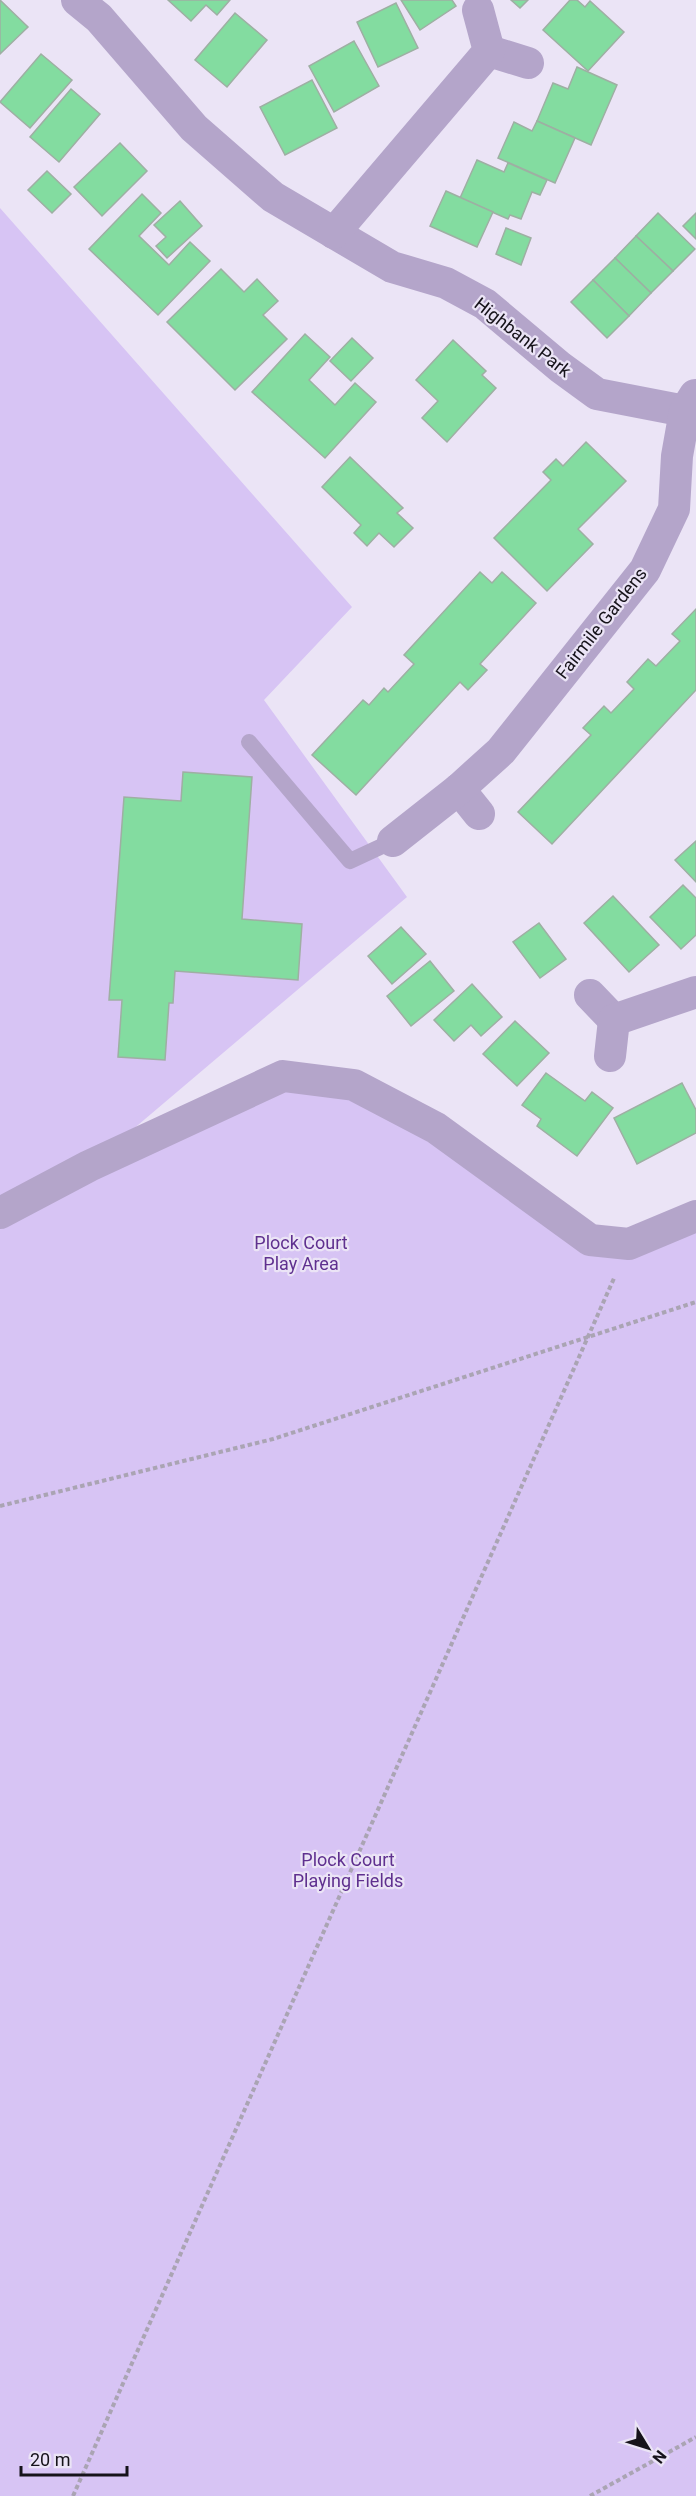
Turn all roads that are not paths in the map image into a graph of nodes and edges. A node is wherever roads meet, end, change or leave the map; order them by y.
1 (97, 6) edge
2 (478, 10) dead end
3 (489, 51) junction
4 (528, 63) dead end
5 (334, 233) junction
6 (690, 402) edge
7 (249, 742) dead end
8 (459, 789) junction
9 (479, 814) dead end
10 (393, 841) joint
11 (696, 992) edge
12 (590, 995) dead end
13 (614, 1020) junction
14 (610, 1056) dead end
15 (0, 1213) edge
16 (696, 1216) edge

1 - 5 street, Highbank Park
2 - 3 street
3 - 4 street
3 - 5 street
5 - 6 street, Highbank Park
6 - 8 street, Fairmile Gardens
7 - 10 lane
8 - 9 street
8 - 10 street, Fairmile Gardens
11 - 13 street
12 - 13 street
13 - 14 street
15 - 16 street

